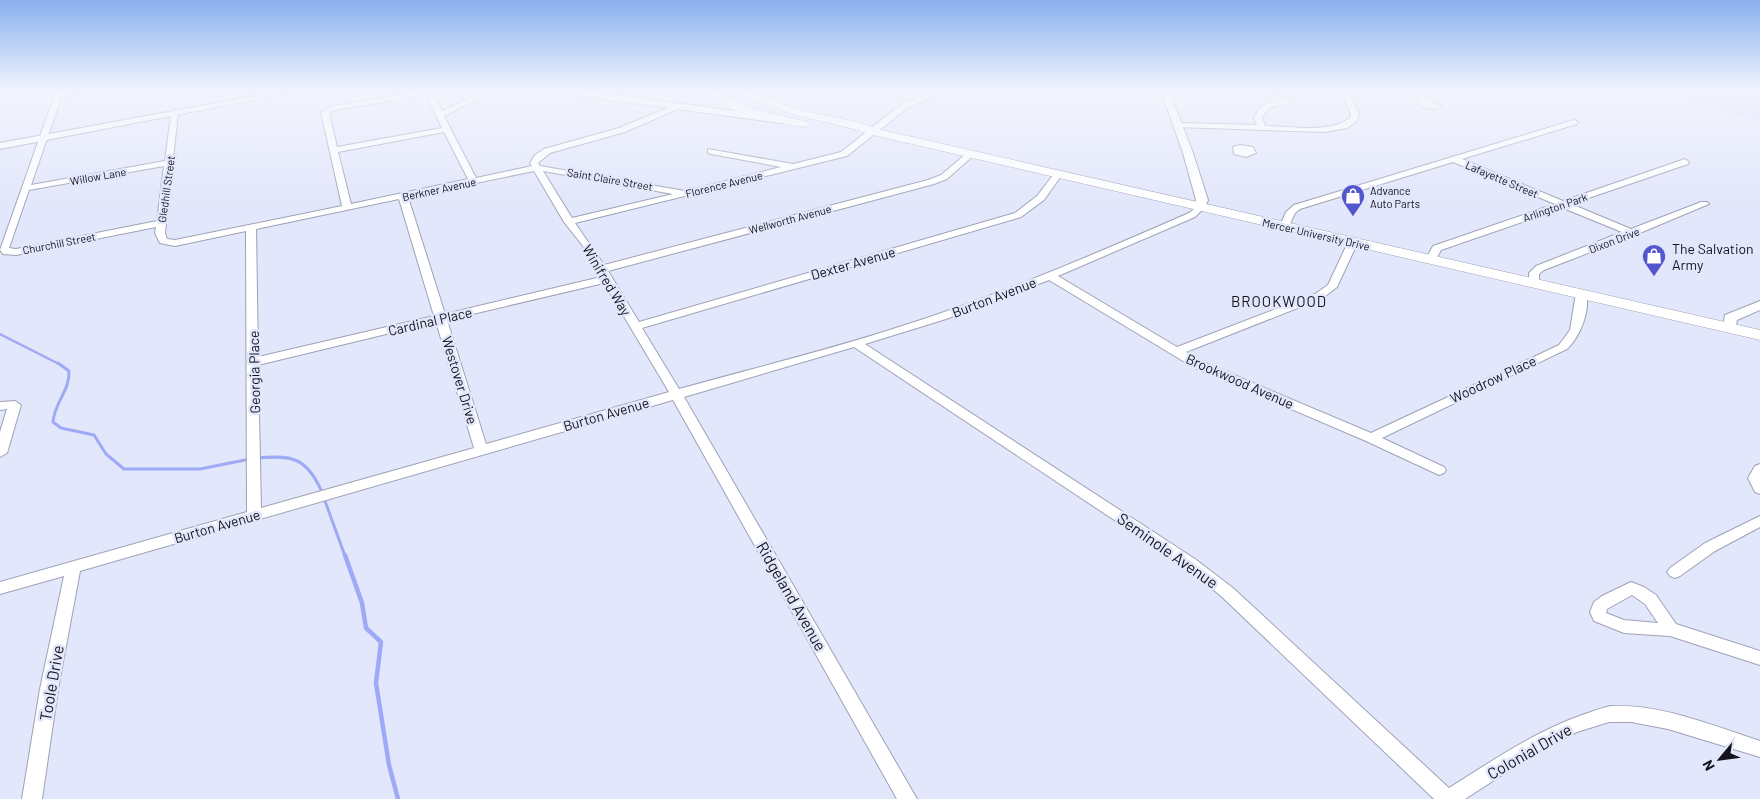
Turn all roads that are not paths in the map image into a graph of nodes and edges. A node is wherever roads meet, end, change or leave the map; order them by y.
1 (47, 128) edge
2 (99, 128) edge
3 (173, 128) edge
4 (328, 128) edge
5 (626, 128) edge
6 (829, 128) edge
7 (865, 128) edge
8 (877, 128) edge
9 (1179, 128) edge
10 (1193, 128) edge
11 (1262, 128) edge
12 (1269, 128) edge
13 (1326, 128) edge
14 (1554, 128) edge
15 (448, 130) joint
16 (873, 132) junction
17 (44, 138) junction
18 (0, 146) edge
19 (333, 150) junction
20 (711, 152) dead end
21 (970, 155) junction
22 (1454, 159) junction
23 (1685, 162) dead end
24 (169, 163) junction
25 (793, 167) junction
26 (536, 168) junction
27 (1057, 176) junction
28 (473, 181) junction
29 (27, 188) junction
30 (684, 193) junction
31 (403, 196) junction
32 (1562, 204) junction
33 (1704, 204) dead end
34 (1200, 207) junction
35 (347, 208) junction
36 (569, 222) junction
37 (161, 223) junction
38 (1284, 226) junction
39 (251, 229) junction
40 (1632, 233) junction
41 (184, 242) joint
42 (1353, 242) junction
43 (1431, 259) junction
44 (604, 274) junction
45 (1050, 276) junction
46 (1534, 283) junction
47 (1581, 293) junction
48 (1760, 305) edge
49 (440, 318) junction
50 (635, 327) junction
51 (1730, 327) junction
52 (1760, 335) edge
53 (856, 343) junction
54 (1176, 352) junction
55 (254, 362) junction
56 (676, 394) junction
57 (0, 406) edge
58 (1370, 438) junction
59 (481, 449) junction
60 (0, 453) edge
61 (1760, 469) edge
62 (1438, 470) dead end
63 (1760, 489) edge
64 (254, 515) junction
65 (1760, 521) edge
66 (73, 567) junction
67 (1674, 572) dead end
68 (0, 588) edge
69 (1670, 629) dead end
70 (1760, 658) edge
71 (1760, 749) edge
72 (32, 799) edge
73 (907, 799) edge
74 (1448, 799) edge

1 - 17 street, Churchill Street
2 - 17 street
3 - 24 street, Gledhill Street
4 - 19 street
5 - 26 street
6 - 16 main road, Mercer University Drive
7 - 16 main road, Mercer University Drive
8 - 16 street, Florence Avenue
9 - 34 street
10 - 11 street
12 - 13 street
14 - 22 street
15 - 19 street
15 - 28 street
16 - 21 main road, Mercer University Drive
16 - 25 street, Florence Avenue
17 - 18 street
17 - 29 street, Churchill Street
19 - 35 street
20 - 25 street
21 - 27 main road, Mercer University Drive
21 - 44 street, Wellworth Avenue
22 - 32 street, Lafayette Street
22 - 38 street
23 - 32 street, Arlington Park
24 - 29 street, Willow Lane
24 - 37 street, Gledhill Street
25 - 30 street, Florence Avenue
26 - 28 street, Berkner Avenue
26 - 30 street, Saint Claire Street
26 - 36 street, Winifred Way
27 - 34 main road, Mercer University Drive
27 - 50 street, Dexter Avenue
28 - 31 street, Berkner Avenue
29 - 37 street, Churchill Street
30 - 36 street, Florence Avenue
31 - 35 street, Berkner Avenue
31 - 49 street, Westover Drive
32 - 40 street, Lafayette Street
32 - 43 street, Arlington Park
33 - 40 street, Dixon Drive
34 - 38 main road, Mercer University Drive
34 - 45 street, Burton Avenue
35 - 39 street, Berkner Avenue
36 - 44 street, Winifred Way
37 - 41 street, Gledhill Street
38 - 42 main road, Mercer University Drive
39 - 41 street, Berkner Avenue
39 - 55 street, Georgia Place
40 - 46 street, Dixon Drive
42 - 43 main road, Mercer University Drive
42 - 54 street
43 - 46 main road, Mercer University Drive
44 - 49 street, Cardinal Place
44 - 50 street, Winifred Way
45 - 53 street, Burton Avenue
45 - 54 street, Brookwood Avenue
46 - 47 main road, Mercer University Drive
47 - 51 main road, Mercer University Drive
47 - 58 street, Woodrow Place
48 - 51 street
49 - 55 street, Cardinal Place
49 - 59 street, Westover Drive
50 - 56 street, Winifred Way
51 - 52 main road, Mercer University Drive
53 - 56 street, Burton Avenue
53 - 74 street, Seminole Avenue
54 - 58 street, Brookwood Avenue
55 - 64 street, Georgia Place
56 - 59 street, Burton Avenue
56 - 73 street, Ridgeland Avenue
57 - 60 street
58 - 62 street, Brookwood Avenue
59 - 64 street, Burton Avenue
61 - 63 street
64 - 66 street, Burton Avenue
65 - 67 street
66 - 68 street, Burton Avenue
66 - 72 street, Toole Drive
69 - 70 street
71 - 74 street, Colonial Drive

